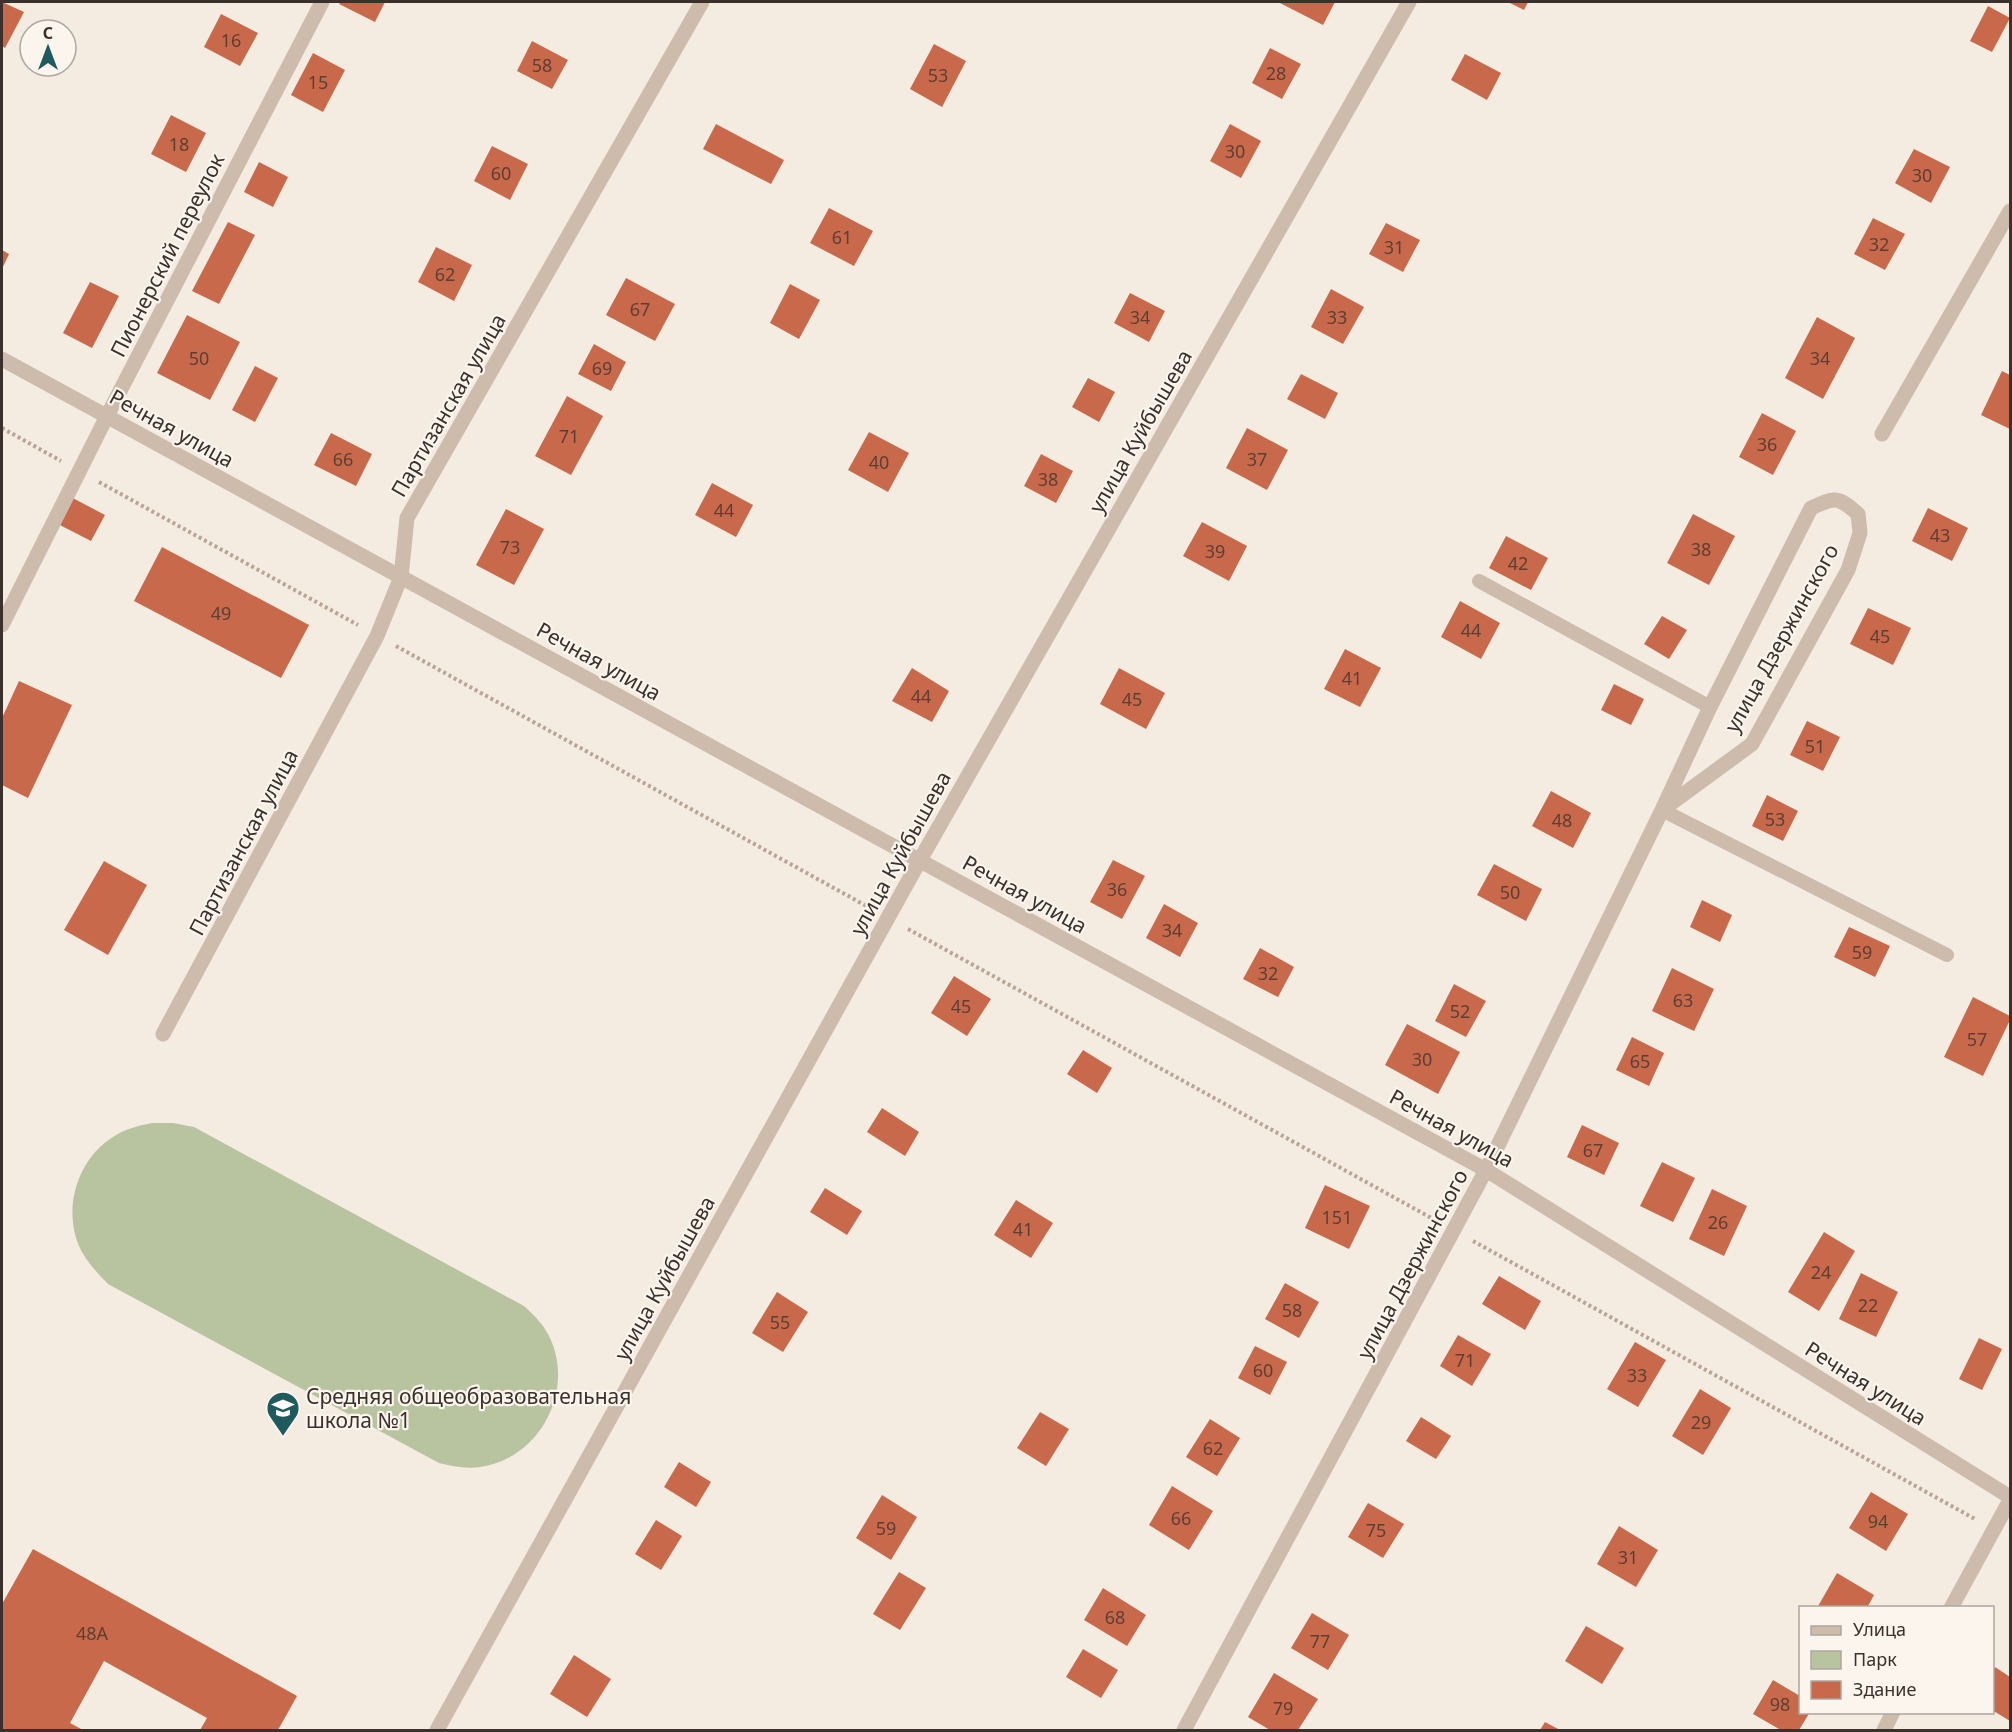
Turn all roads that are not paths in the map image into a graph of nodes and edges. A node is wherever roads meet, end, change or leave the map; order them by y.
1 (322, 2) edge
2 (702, 2) edge
3 (1409, 2) edge
4 (2010, 211) edge
5 (2, 359) edge
6 (107, 416) junction
7 (1882, 434) dead end
8 (401, 577) junction
9 (1479, 581) dead end
10 (2, 625) edge
11 (1710, 707) junction
12 (1662, 810) junction
13 (920, 860) junction
14 (1947, 955) dead end
15 (163, 1034) dead end
16 (1486, 1170) junction
17 (2010, 1499) edge
18 (1952, 1606) edge
19 (1892, 1714) edge
20 (437, 1731) edge
21 (1184, 1731) edge
22 (1884, 1731) edge

1 - 6 street, Пионерский переулок
2 - 8 street, Партизанская улица
3 - 13 street, улица Куйбышева
4 - 7 street
5 - 6 street, Речная улица
6 - 8 street, Речная улица
6 - 10 street, Пионерский переулок
8 - 13 street, Речная улица
8 - 15 street, Партизанская улица
9 - 11 lane
11 - 12 street, улица Дзержинского
11 - 12 street, улица Дзержинского
12 - 14 lane
12 - 16 street, улица Дзержинского
13 - 16 street, Речная улица
13 - 20 street, улица Куйбышева
16 - 17 street, Речная улица
16 - 21 street, улица Дзержинского
17 - 18 street
19 - 22 street

